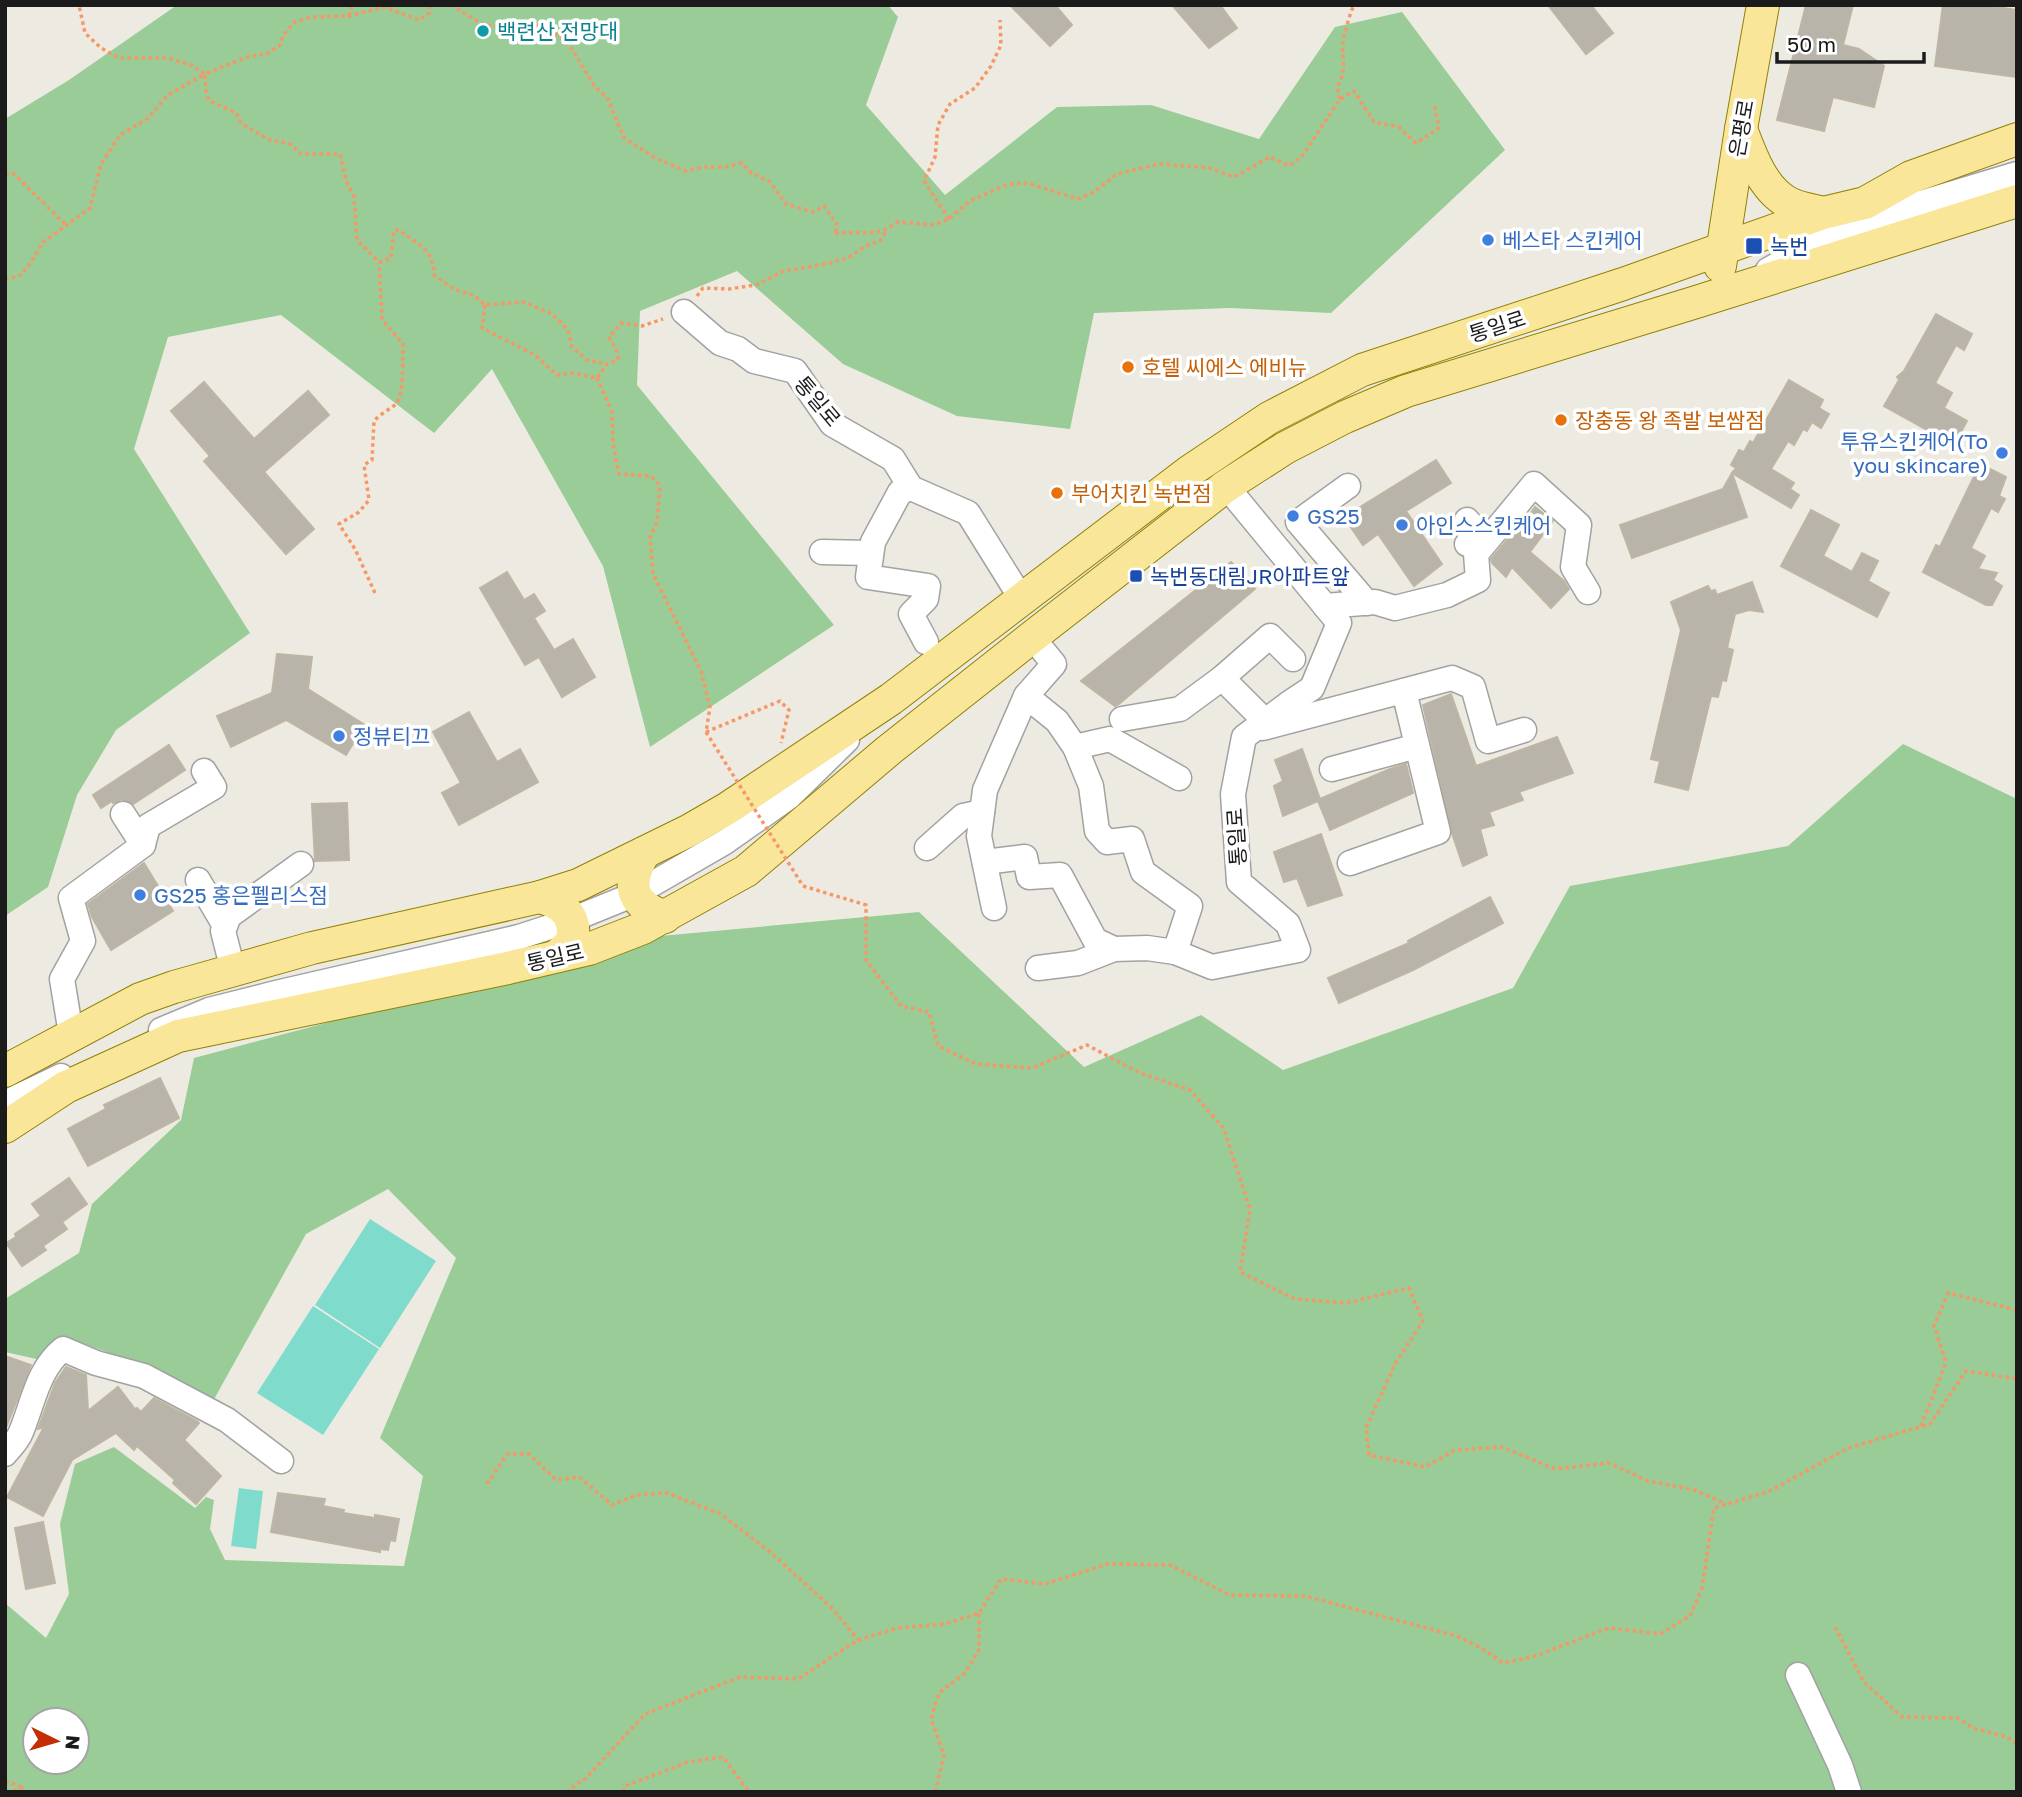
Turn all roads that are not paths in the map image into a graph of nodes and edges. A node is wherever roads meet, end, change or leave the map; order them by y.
1 (1763, 5) edge
2 (1741, 129) junction
3 (2017, 139) edge
4 (2017, 161) edge
5 (2017, 173) edge
6 (2017, 201) edge
7 (1865, 203) junction
8 (1824, 213) junction
9 (1722, 251) junction
10 (1737, 288) junction
11 (1693, 303) junction
12 (684, 312) dead end
13 (1226, 486) junction
14 (1348, 486) dead end
15 (911, 488) junction
16 (822, 552) dead end
17 (870, 553) junction
18 (1588, 592) dead end
19 (1021, 598) junction
20 (1367, 603) junction
21 (1325, 606) junction
22 (1032, 637) junction
23 (926, 642) dead end
24 (1293, 659) dead end
25 (1222, 678) junction
26 (1404, 691) junction
27 (1026, 696) junction
28 (891, 699) junction
29 (1122, 719) dead end
30 (1259, 726) junction
31 (1524, 730) dead end
32 (1417, 746) junction
33 (1075, 747) junction
34 (1332, 769) dead end
35 (204, 771) dead end
36 (862, 772) junction
37 (1179, 778) dead end
38 (789, 797) junction
39 (982, 813) junction
40 (123, 814) dead end
41 (143, 845) junction
42 (927, 848) dead end
43 (644, 853) junction
44 (985, 862) junction
45 (1350, 863) dead end
46 (301, 864) dead end
47 (198, 880) dead end
48 (635, 894) junction
49 (540, 897) junction
50 (994, 908) dead end
51 (665, 916) junction
52 (571, 920) junction
53 (225, 926) junction
54 (1114, 949) junction
55 (1175, 952) junction
56 (557, 956) junction
57 (1038, 968) dead end
58 (233, 970) junction
59 (354, 976) junction
60 (215, 1028) junction
61 (71, 1034) junction
62 (5, 1071) edge
63 (5, 1103) edge
64 (5, 1127) edge
65 (5, 1454) edge
66 (281, 1461) dead end
67 (1798, 1675) dead end
68 (1849, 1792) edge

1 - 2 main road, 은평로
2 - 8 main road
2 - 9 main road, 은평로
3 - 7 main road, 통일로
4 - 7 street
5 - 10 street
6 - 10 main road, 통일로
7 - 8 main road, 통일로
8 - 9 main road, 통일로
9 - 11 main road, 은평로
9 - 19 main road, 통일로
10 - 11 main road, 통일로
11 - 13 main road, 통일로
12 - 15 street, 통일로
13 - 21 street
13 - 22 main road, 통일로
14 - 20 street
15 - 17 street
15 - 19 street
16 - 17 street
17 - 23 street
18 - 20 street
19 - 28 main road, 통일로
20 - 21 street
21 - 30 street
22 - 27 street
22 - 36 main road, 통일로
24 - 25 street
25 - 29 street
25 - 30 street
26 - 30 street
26 - 31 street
26 - 32 street
27 - 33 street
27 - 39 street
28 - 38 street
28 - 43 main road, 통일로
30 - 55 street, 통일로
32 - 34 street
32 - 45 street
33 - 37 street
33 - 55 street
35 - 41 street
36 - 38 street
36 - 51 main road, 통일로
38 - 48 street
39 - 42 street
39 - 44 street
40 - 41 street
41 - 61 street
43 - 48 main road
43 - 49 main road, 통일로
44 - 50 street
44 - 54 street
46 - 53 street
47 - 53 street
48 - 51 main road
48 - 52 street
49 - 52 main road
49 - 58 main road, 통일로
51 - 56 main road, 통일로
52 - 56 main road
52 - 59 street
53 - 58 street
54 - 55 street, 통일로
54 - 57 street, 통일로
56 - 60 main road, 통일로
58 - 61 main road, 통일로
59 - 60 street
59 - 63 street
60 - 64 main road, 통일로
61 - 62 main road, 통일로
65 - 66 street
67 - 68 street

